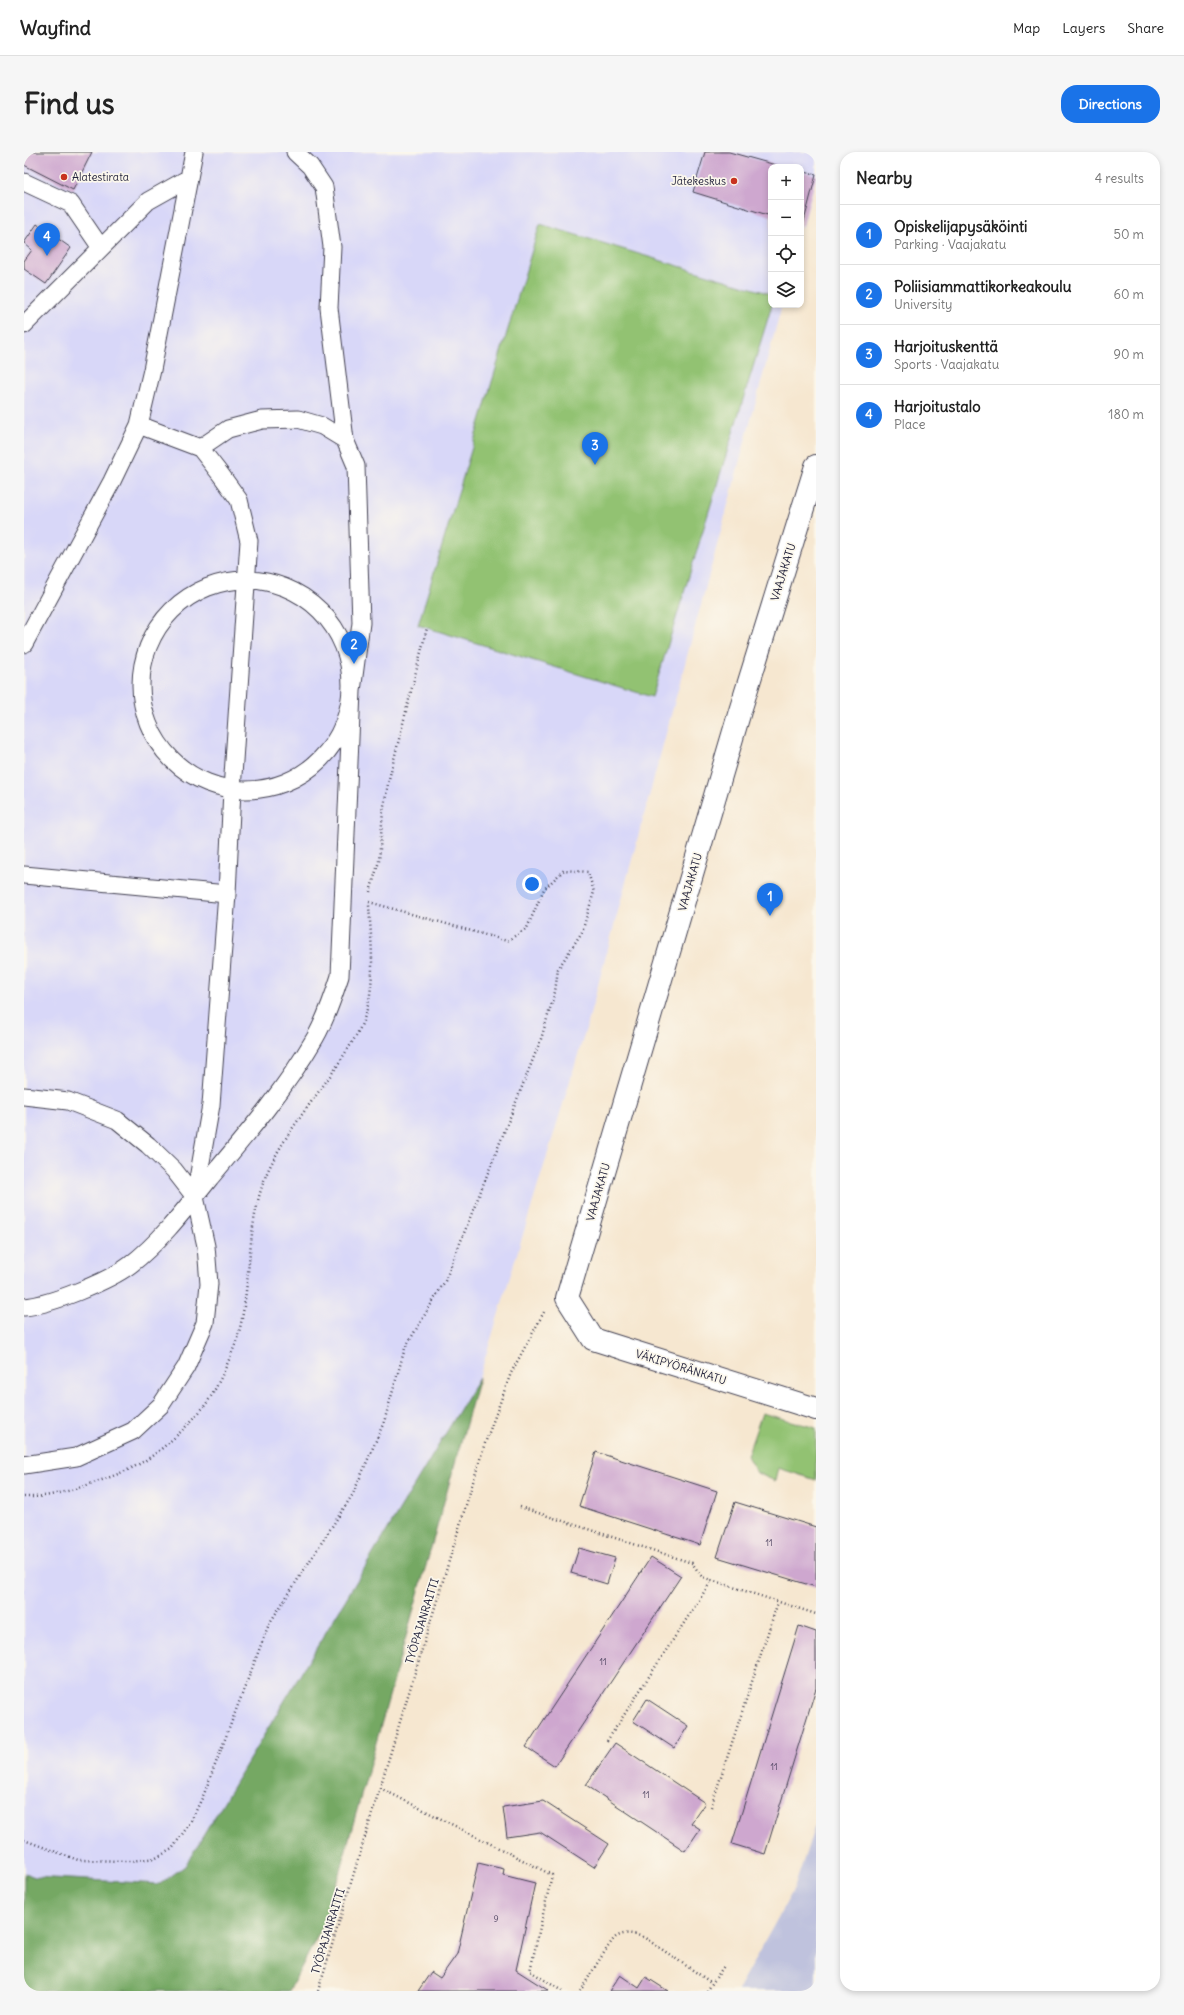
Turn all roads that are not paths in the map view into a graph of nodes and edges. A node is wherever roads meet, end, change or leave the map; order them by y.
1 (194, 152) edge
2 (295, 152) edge
3 (189, 178) junction
4 (24, 182) edge
5 (101, 248) junction
6 (24, 325) edge
7 (139, 425) junction
8 (345, 440) junction
9 (200, 448) junction
10 (816, 466) edge
11 (247, 579) junction
12 (24, 644) edge
13 (352, 691) junction
14 (232, 790) junction
15 (24, 876) edge
16 (227, 894) junction
17 (24, 1096) edge
18 (195, 1197) junction
19 (567, 1298) joint
20 (24, 1307) edge
21 (816, 1410) edge
22 (24, 1465) edge

1 - 3 lane
2 - 8 lane
3 - 5 lane
3 - 7 lane
4 - 5 lane
5 - 6 lane
7 - 9 lane
7 - 12 lane
8 - 9 lane
8 - 13 lane
9 - 11 lane
10 - 19 street, VAAJAKATU
11 - 13 lane
11 - 14 lane
11 - 14 lane
13 - 14 lane
13 - 18 lane
14 - 16 lane
15 - 16 lane
16 - 18 lane
17 - 18 lane
18 - 20 lane
18 - 22 lane
19 - 21 street, VÄKIPYÖRÄNKATU

